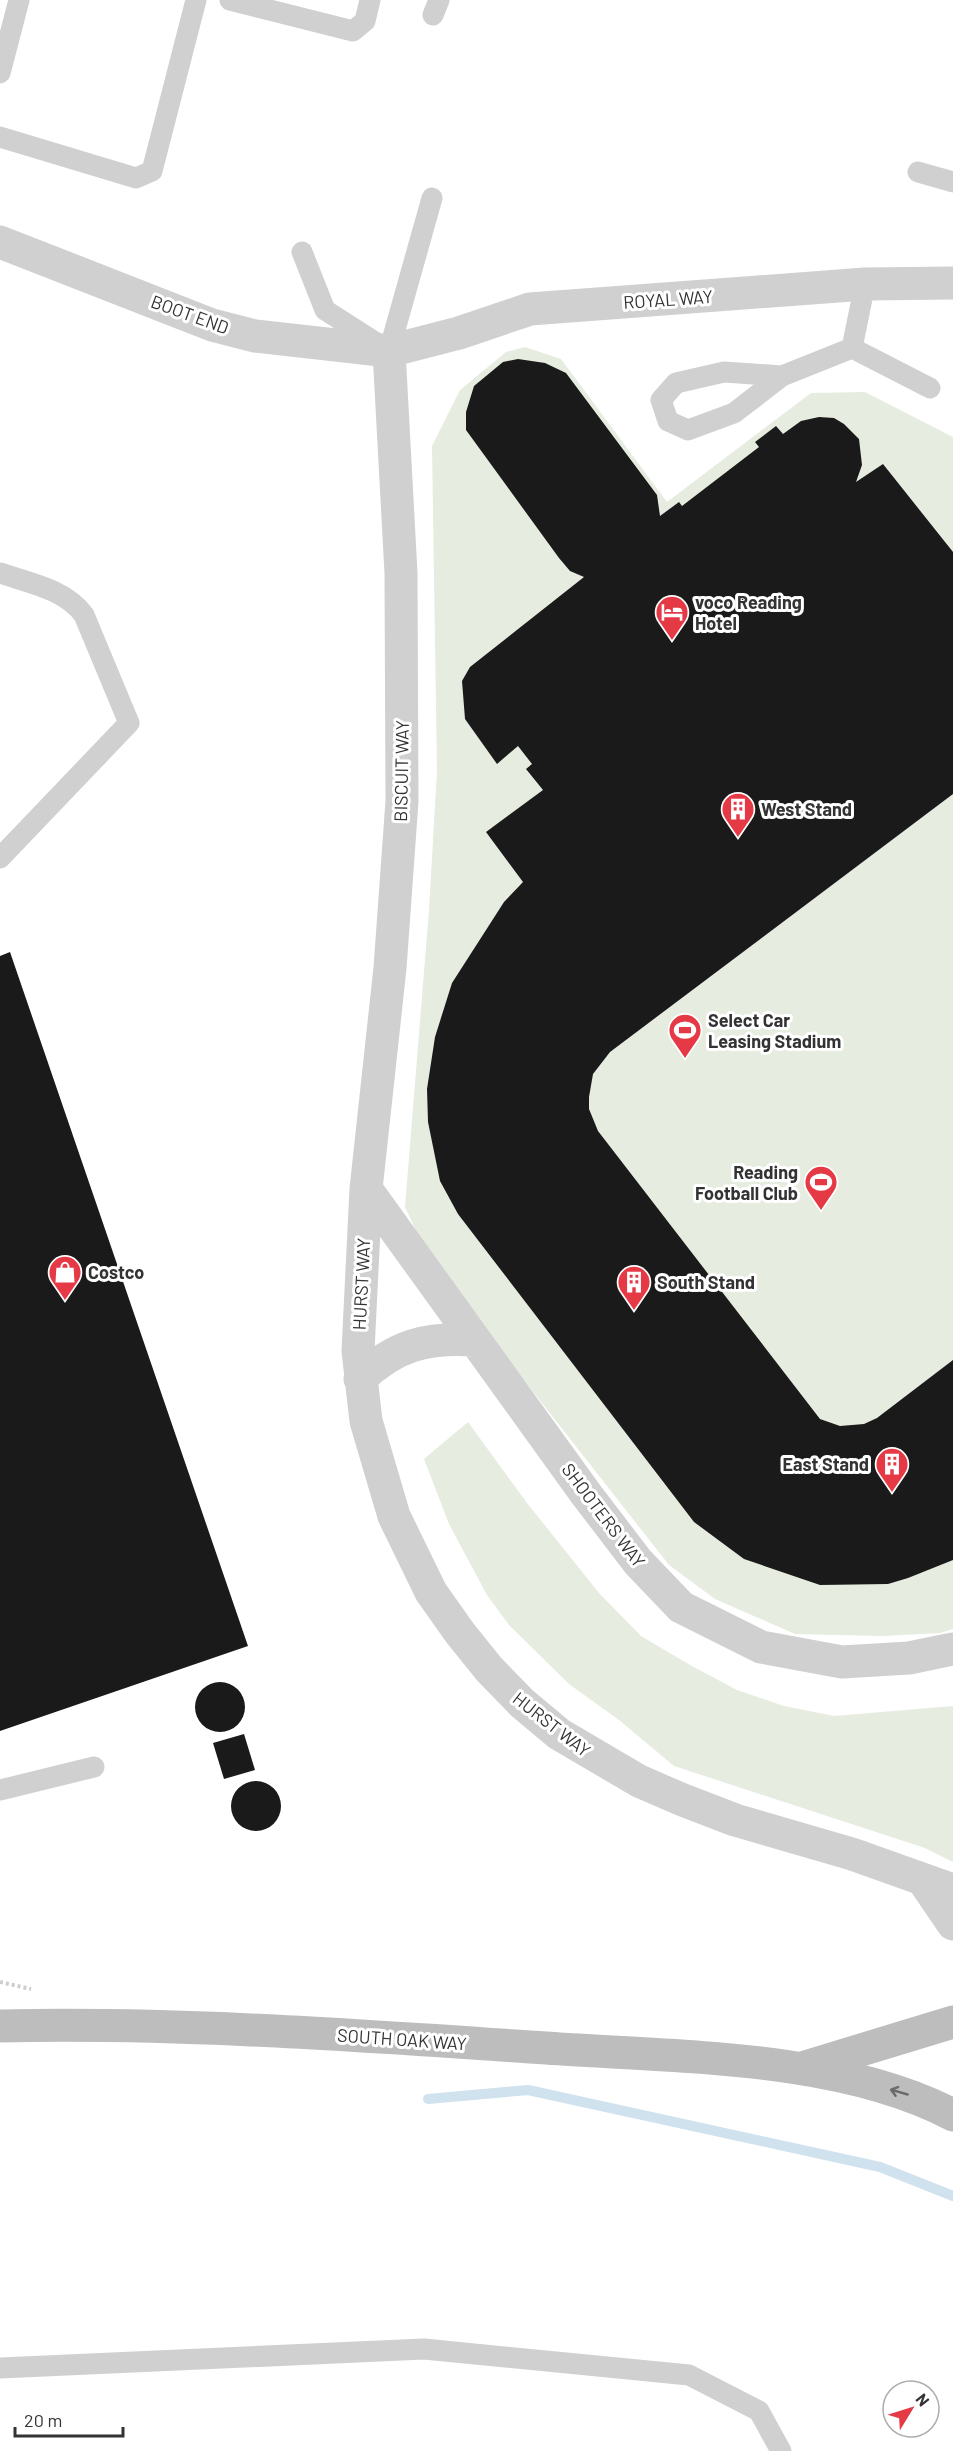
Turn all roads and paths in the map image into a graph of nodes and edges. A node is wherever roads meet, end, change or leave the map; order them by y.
1 (19, 0) edge
2 (196, 0) edge
3 (230, 0) edge
4 (370, 0) edge
5 (0, 73) edge
6 (0, 137) edge
7 (918, 172) dead end
8 (953, 182) edge
9 (432, 198) dead end
10 (0, 242) edge
11 (302, 252) dead end
12 (953, 283) edge
13 (865, 284) junction
14 (852, 348) junction
15 (389, 351) junction
16 (782, 376) junction
17 (930, 388) dead end
18 (0, 573) edge
19 (0, 858) edge
20 (366, 1188) junction
21 (475, 1340) junction
22 (360, 1380) junction
23 (953, 1649) edge
24 (94, 1767) dead end
25 (0, 1790) edge
26 (938, 1885) edge
27 (953, 1924) edge
28 (953, 2022) edge
29 (0, 2026) edge
30 (802, 2068) junction
31 (953, 2115) edge
32 (0, 2368) edge
33 (782, 2451) edge

1 - 5 lane
2 - 6 lane
3 - 4 lane
7 - 8 lane
9 - 15 lane
10 - 15 street, BOOT END
11 - 15 lane
12 - 13 street, ROYAL WAY
13 - 14 lane
13 - 15 street, ROYAL WAY
14 - 16 lane
14 - 17 lane
15 - 20 street, BISCUIT WAY
16 - 16 lane
18 - 19 lane
20 - 21 street, SHOOTERS WAY
20 - 22 street, HURST WAY
21 - 22 street
21 - 23 street, SHOOTERS WAY
22 - 26 street, HURST WAY
24 - 25 lane
26 - 27 street, HURST WAY
28 - 30 street, SOUTH OAK WAY
29 - 30 street, SOUTH OAK WAY
31 -> 30 street, SOUTH OAK WAY
32 - 33 lane

